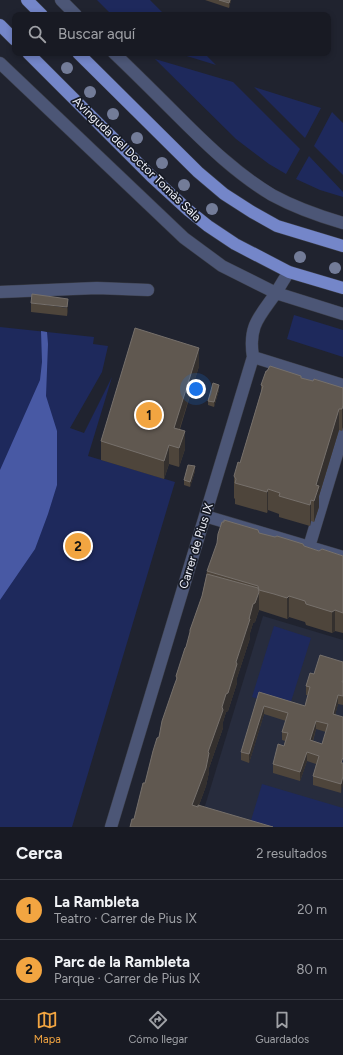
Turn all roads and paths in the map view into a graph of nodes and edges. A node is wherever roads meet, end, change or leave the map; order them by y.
1 (61, 0) edge
2 (30, 1) edge
3 (39, 12) edge
4 (73, 12) edge
5 (0, 25) edge
6 (12, 37) edge
7 (31, 56) edge
8 (81, 56) edge
9 (117, 56) edge
10 (0, 63) edge
11 (343, 223) edge
12 (343, 246) edge
13 (289, 272) junction
14 (343, 288) edge
15 (148, 290) dead end
16 (0, 292) edge
17 (276, 293) junction
18 (343, 314) edge
19 (253, 357) junction
20 (343, 385) edge
21 (343, 434) edge
22 (205, 516) junction
23 (309, 547) junction
24 (343, 557) edge
25 (111, 827) edge

1 - 4 street
2 - 3 main road
5 - 6 main road
7 - 13 main road, Avinguda del Doctor Tomàs Sala
8 - 12 main road
9 - 11 street
10 - 17 street
13 - 14 main road, Avinguda del Doctor Tomàs Sala
13 - 17 street, Carrer de Pius IX
15 - 16 street
17 - 18 street
17 - 19 street, Carrer de Pius IX
19 - 20 street
19 - 22 street, Carrer de Pius IX
21 - 23 street
22 - 23 street
22 - 25 street, Carrer de Pius IX
23 - 24 street

